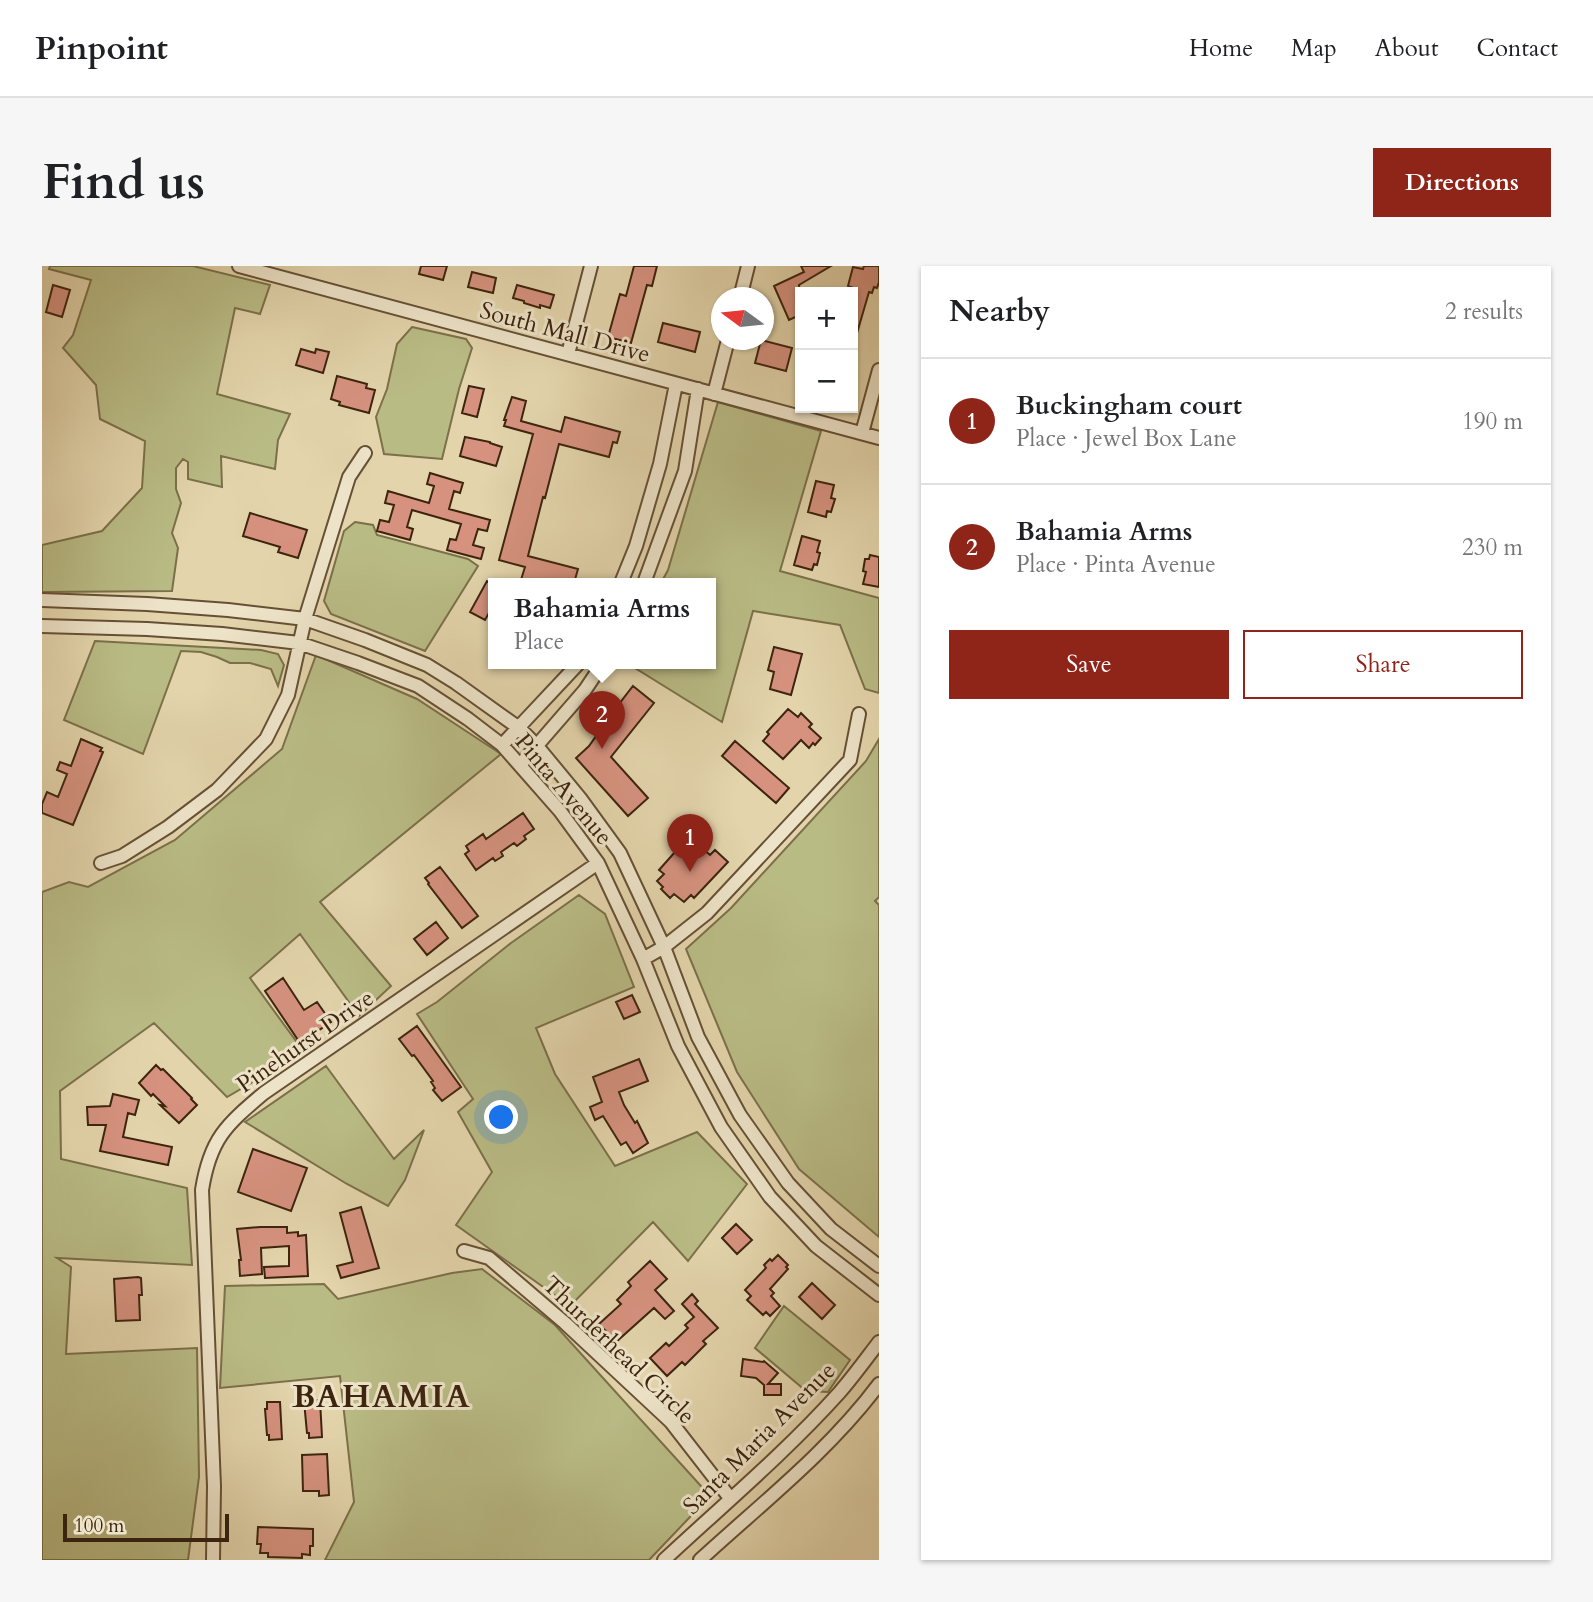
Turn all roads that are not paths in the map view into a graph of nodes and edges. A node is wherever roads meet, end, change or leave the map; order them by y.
1 (239, 266) edge
2 (590, 266) edge
3 (748, 266) edge
4 (743, 287) edge
5 (726, 350) edge
6 (568, 354) junction
7 (879, 370) edge
8 (676, 383) junction
9 (698, 389) junction
10 (714, 394) junction
11 (862, 433) junction
12 (879, 438) edge
13 (365, 453) dead end
14 (660, 464) junction
15 (685, 471) junction
16 (623, 578) edge
17 (646, 578) edge
18 (42, 600) edge
19 (305, 619) junction
20 (42, 626) edge
21 (299, 643) junction
22 (574, 669) edge
23 (599, 669) edge
24 (568, 676) junction
25 (585, 690) junction
26 (859, 715) dead end
27 (519, 728) junction
28 (502, 745) junction
29 (537, 746) junction
30 (520, 765) junction
31 (101, 863) dead end
32 (598, 863) junction
33 (664, 947) junction
34 (642, 959) junction
35 (740, 1115) junction
36 (721, 1127) junction
37 (464, 1251) dead end
38 (879, 1266) edge
39 (879, 1295) edge
40 (879, 1342) edge
41 (879, 1384) edge
42 (778, 1456) junction
43 (795, 1474) junction
44 (730, 1498) junction
45 (214, 1560) edge
46 (664, 1560) edge
47 (700, 1560) edge

1 - 6 street, South Mall Drive
2 - 6 street
3 - 4 street
5 - 10 street
6 - 8 street, South Mall Drive
7 - 11 street
8 - 9 street, South Mall Drive
8 - 14 street
9 - 10 street, South Mall Drive
9 - 15 street
10 - 11 street, South Mall Drive
11 - 12 street, South Mall Drive
13 - 19 street
14 - 15 street
14 - 16 street
15 - 17 street
18 - 19 street, Pinta Avenue
19 - 21 street
19 - 27 street, Pinta Avenue
20 - 21 street, Pinta Avenue
21 - 28 street, Pinta Avenue
21 - 31 street
22 - 24 street
23 - 25 street
24 - 25 street
24 - 27 street
25 - 29 street
26 - 33 street
27 - 28 street
27 - 29 street, Pinta Avenue
28 - 30 street, Pinta Avenue
29 - 30 street
29 - 33 street, Pinta Avenue
30 - 32 street, Pinta Avenue
32 - 34 street, Pinta Avenue
32 - 45 street, Pinehurst Drive
33 - 34 street
33 - 35 street, Pinta Avenue
34 - 36 street, Pinta Avenue
35 - 36 street
35 - 38 street, Pinta Avenue
36 - 39 street, Pinta Avenue
37 - 44 street, Thurderhead Circle
40 - 42 street, Santa Maria Avenue
41 - 43 street, Santa Maria Avenue
42 - 43 street
42 - 44 street, Santa Maria Avenue
43 - 47 street, Santa Maria Avenue
44 - 46 street, Santa Maria Avenue

